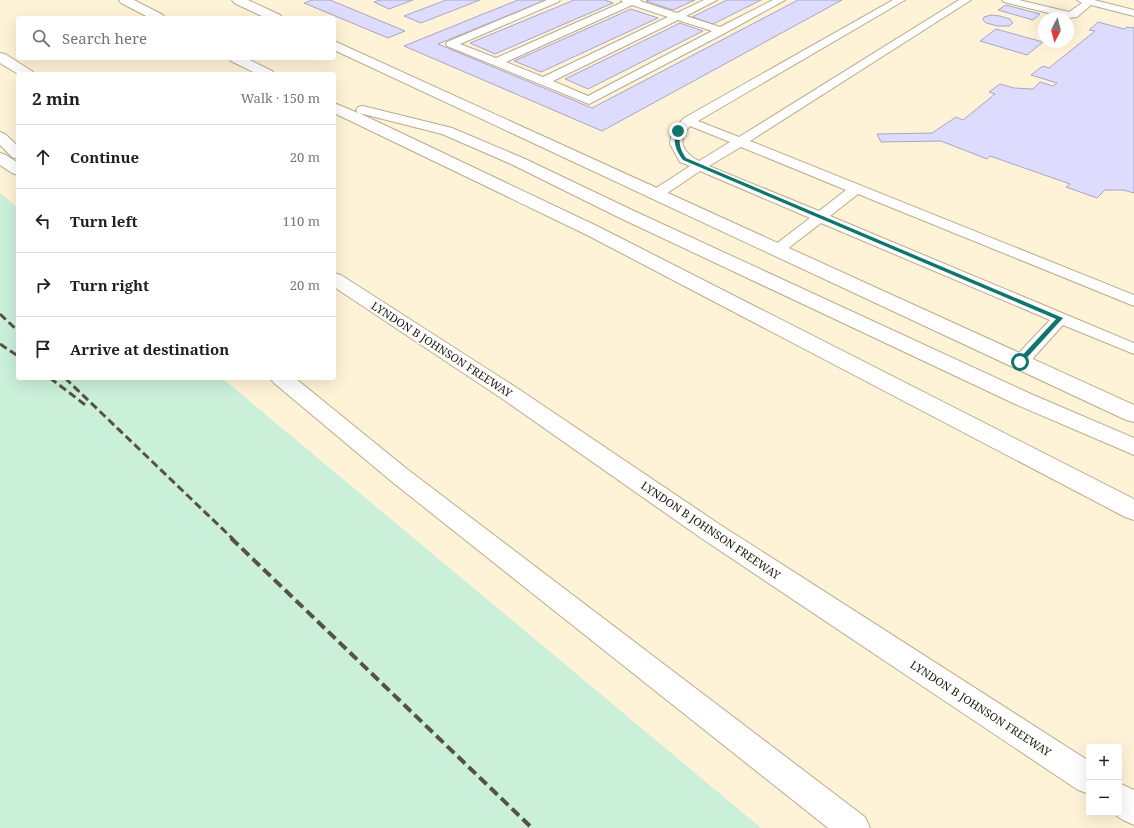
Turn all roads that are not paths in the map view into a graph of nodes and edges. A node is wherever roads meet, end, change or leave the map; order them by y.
1 (125, 0) edge
2 (238, 0) edge
3 (555, 0) edge
4 (712, 0) edge
5 (780, 0) edge
6 (900, 0) edge
7 (966, 0) edge
8 (1007, 0) edge
9 (631, 1) edge
10 (1085, 1) edge
11 (1134, 13) edge
12 (155, 16) edge
13 (272, 16) edge
14 (678, 17) junction
15 (721, 31) junction
16 (336, 46) edge
17 (0, 57) edge
18 (240, 60) edge
19 (496, 62) junction
20 (23, 72) edge
21 (263, 72) edge
22 (544, 81) junction
23 (336, 103) edge
24 (336, 108) edge
25 (688, 121) junction
26 (0, 138) edge
27 (740, 142) junction
28 (16, 152) edge
29 (0, 158) edge
30 (699, 166) junction
31 (16, 169) edge
32 (856, 189) junction
33 (655, 195) junction
34 (820, 216) junction
35 (777, 250) junction
36 (336, 280) edge
37 (1134, 301) edge
38 (1060, 318) junction
39 (1134, 349) edge
40 (1020, 362) junction
41 (283, 380) edge
42 (1134, 414) edge
43 (1134, 447) edge
44 (1134, 510) edge
45 (1086, 777) edge
46 (1122, 801) edge
47 (1134, 809) edge
48 (854, 828) edge

1 - 12 main road
2 - 13 main road
3 - 19 lane
4 - 14 lane
5 - 15 lane
6 - 25 lane
7 - 27 lane
8 - 10 lane
9 - 14 lane
9 - 19 lane
10 - 11 lane
14 - 15 lane
14 - 22 lane
15 - 22 lane
16 - 33 main road
17 - 20 main road
18 - 21 main road
19 - 22 lane
23 - 43 main road
24 - 44 main road
25 - 27 lane
25 - 30 lane
26 - 28 main road
27 - 30 lane
27 - 32 lane
29 - 31 main road
30 - 33 lane
30 - 34 lane
32 - 34 lane
32 - 37 lane
33 - 35 main road
34 - 35 lane
34 - 38 lane
35 - 40 main road
36 - 45 main road, LYNDON B JOHNSON FREEWAY
38 - 39 lane
38 - 40 lane
40 - 42 main road
41 - 48 main road
46 - 47 main road

